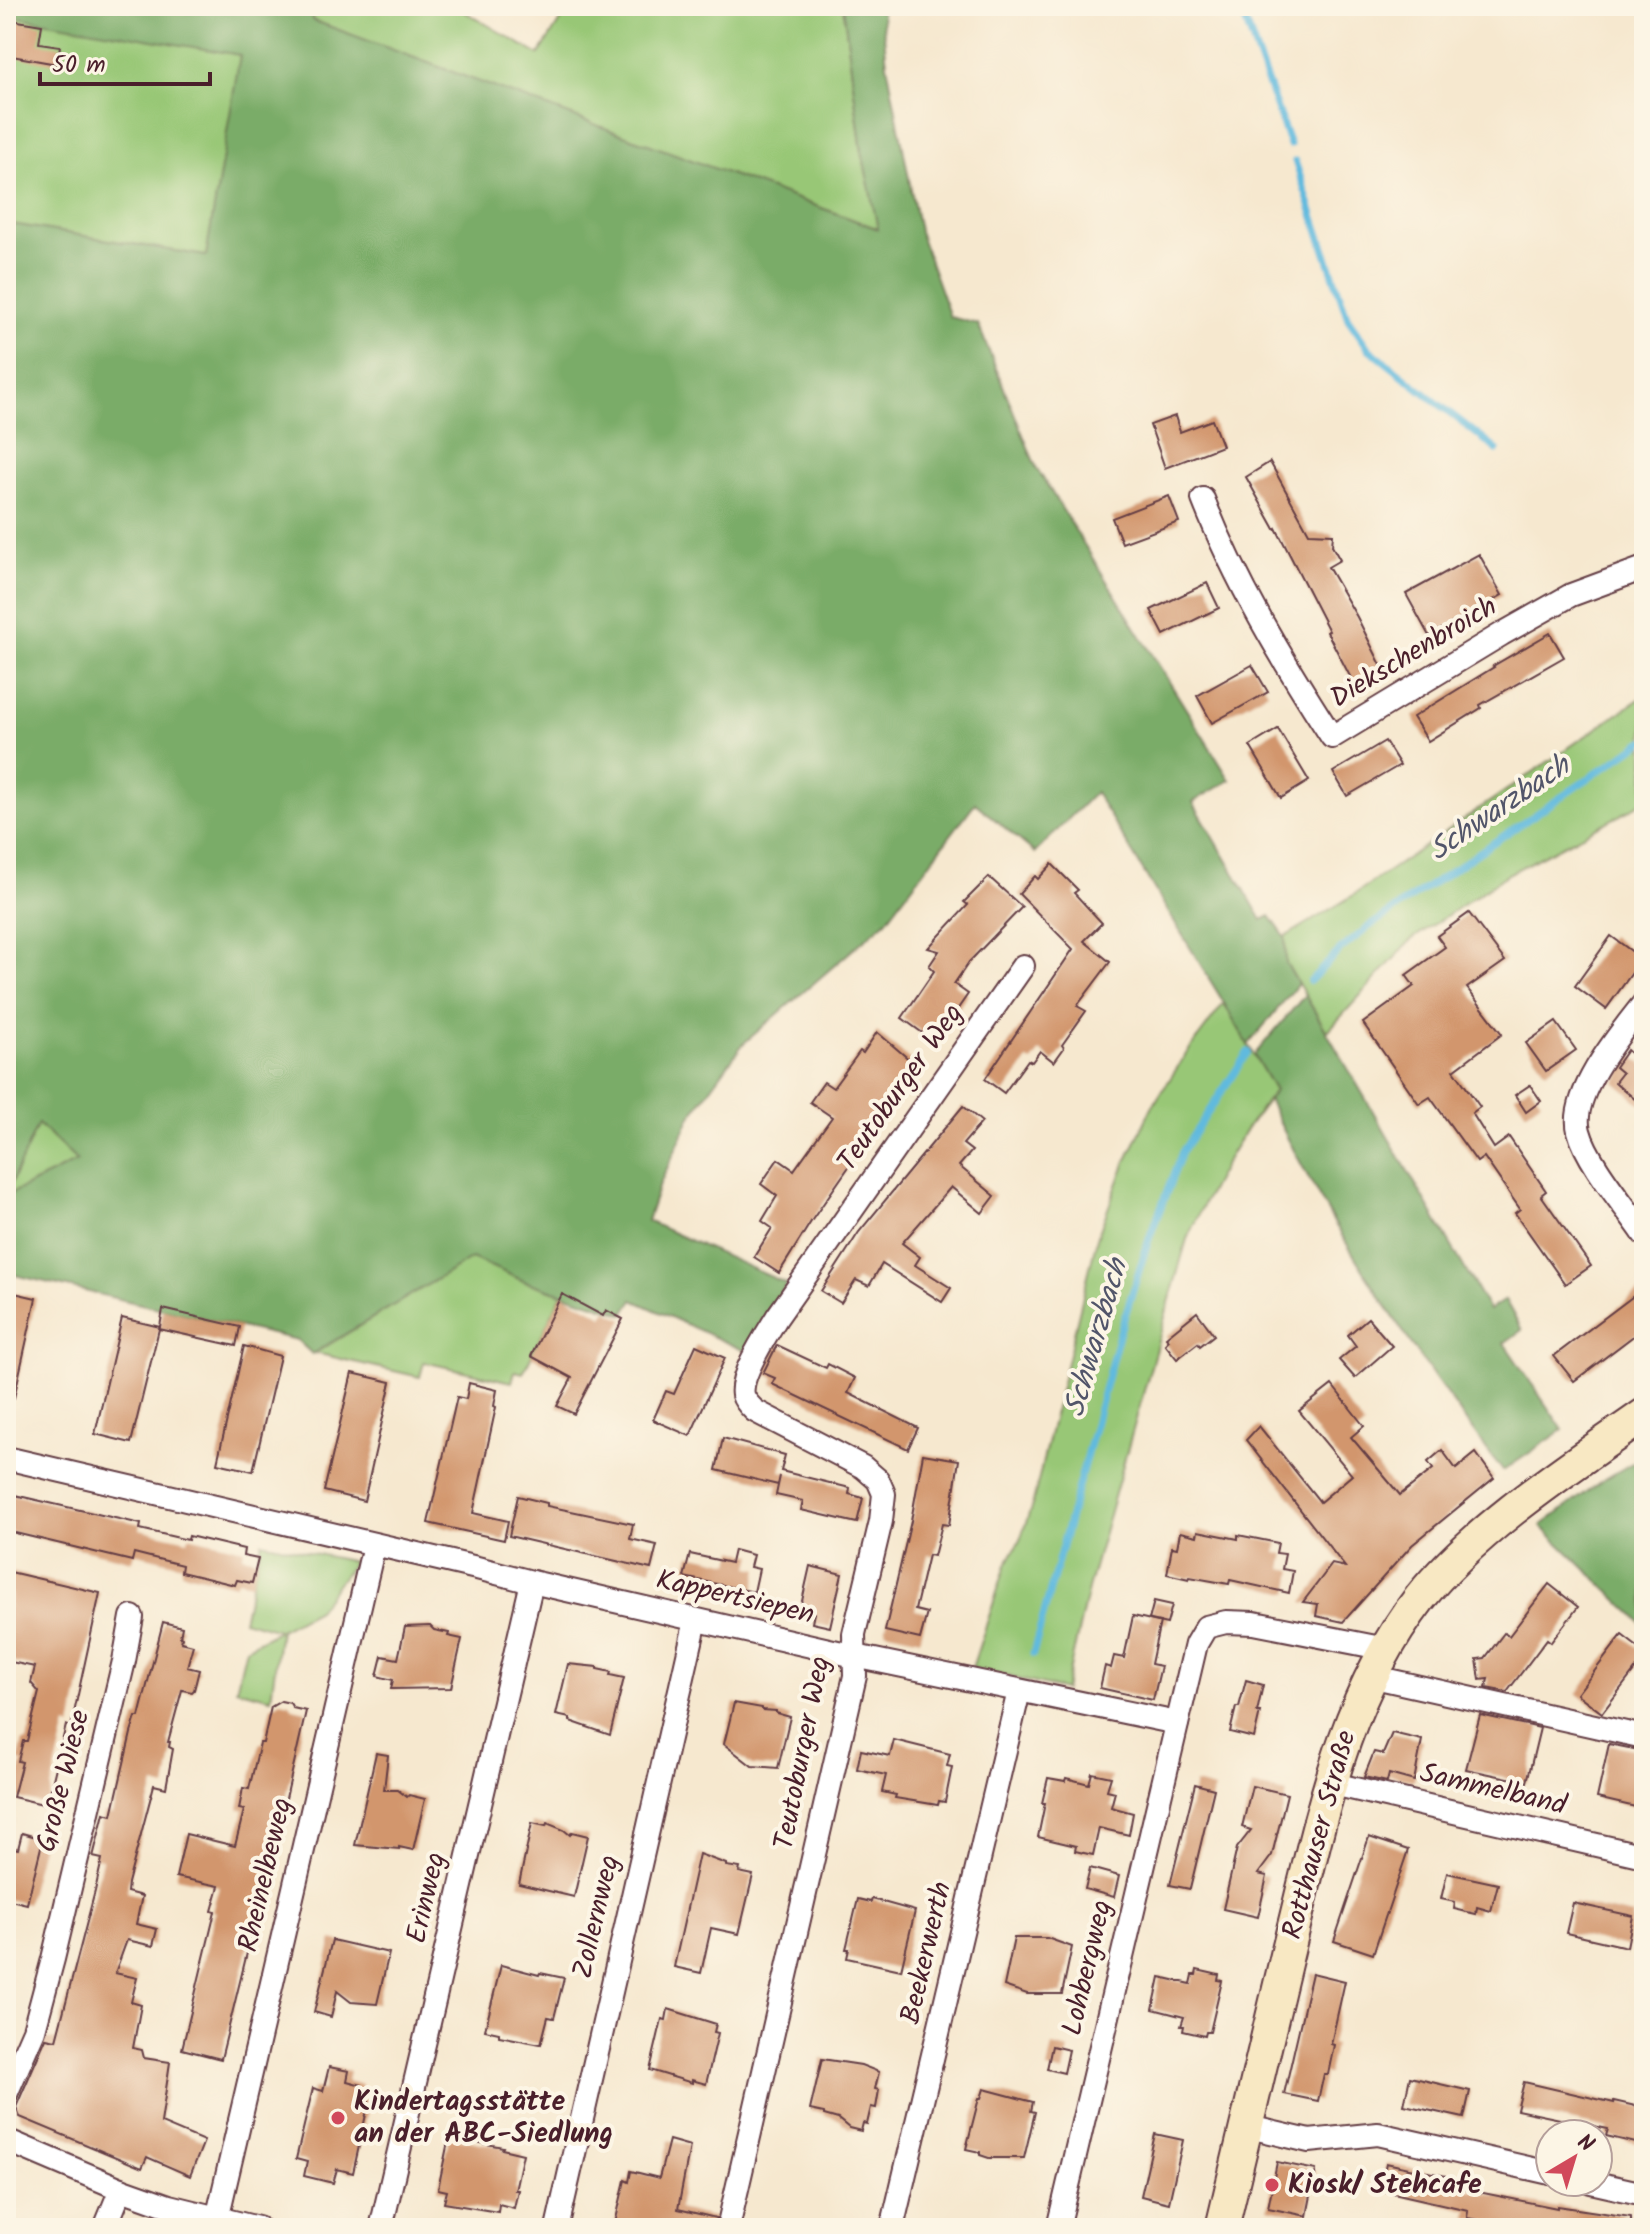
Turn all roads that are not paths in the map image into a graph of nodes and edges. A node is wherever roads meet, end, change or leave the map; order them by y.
1 (1203, 499) dead end
2 (1644, 568) edge
3 (1023, 966) dead end
4 (1641, 1014) edge
5 (1644, 1234) edge
6 (1644, 1415) edge
7 (6, 1458) edge
8 (374, 1545) junction
9 (532, 1582) junction
10 (132, 1617) dead end
11 (696, 1620) junction
12 (855, 1656) junction
13 (1378, 1662) junction
14 (1019, 1691) junction
15 (1177, 1723) junction
16 (1644, 1737) edge
17 (1329, 1783) junction
18 (1644, 1856) edge
19 (6, 2094) edge
20 (1245, 2126) junction
21 (6, 2140) edge
22 (1534, 2169) edge
23 (1614, 2187) edge
24 (121, 2189) junction
25 (1644, 2194) edge
26 (217, 2219) junction
27 (105, 2228) edge
28 (258, 2228) edge
29 (381, 2228) edge
30 (557, 2228) edge
31 (728, 2228) edge
32 (892, 2228) edge
33 (1058, 2228) edge
34 (1222, 2228) edge

1 - 2 street, Diekschenbroich
3 - 12 street, Teutoburger Weg
4 - 5 street
6 - 13 main road, Rotthauser Straße
7 - 8 street, Kappertsiepen
8 - 9 street, Kappertsiepen
8 - 26 street, Rheinelbeweg
9 - 11 street, Kappertsiepen
9 - 29 street, Erinweg
10 - 19 street, Große Wiese
11 - 12 street, Kappertsiepen
11 - 30 street, Zollernweg
12 - 14 street, Kappertsiepen
12 - 31 street, Teutoburger Weg
13 - 15 street
13 - 16 street
13 - 17 main road, Rotthauser Straße
14 - 15 street, Kappertsiepen
14 - 32 street, Beekerwerth
15 - 33 street, Lohbergweg
17 - 18 street, Sammelband
17 - 20 main road, Rotthauser Straße
20 - 22 street
20 - 34 main road, Rotthauser Straße
21 - 24 street
23 - 25 street
24 - 26 street
24 - 27 street
26 - 28 street

